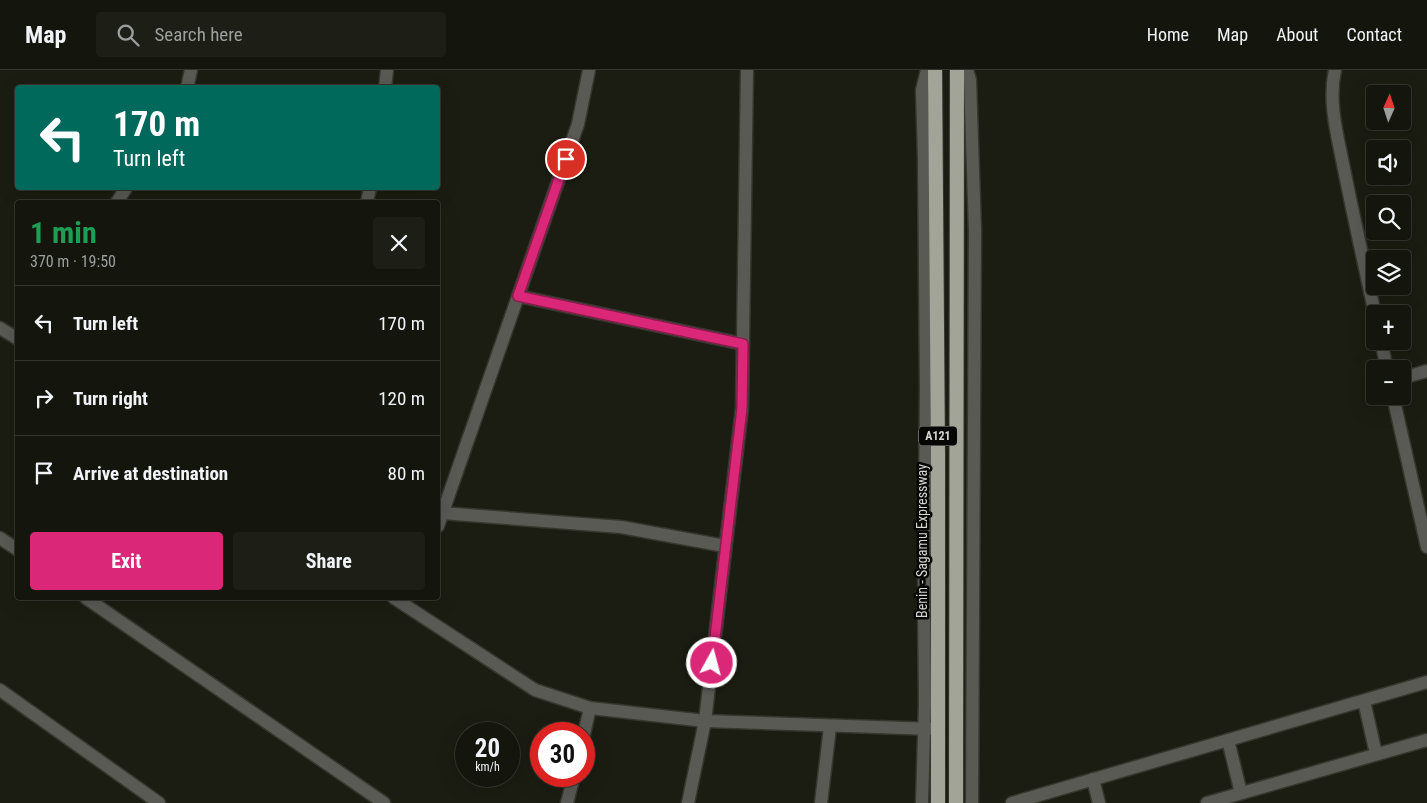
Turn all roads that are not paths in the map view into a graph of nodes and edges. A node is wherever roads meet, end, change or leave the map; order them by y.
1 (192, 70) edge
2 (387, 70) edge
3 (589, 70) edge
4 (747, 70) edge
5 (927, 70) edge
6 (935, 70) edge
7 (957, 70) edge
8 (967, 70) edge
9 (1335, 70) edge
10 (188, 85) edge
11 (385, 85) edge
12 (518, 296) junction
13 (1373, 305) edge
14 (0, 328) edge
15 (15, 337) edge
16 (743, 344) junction
17 (1427, 371) edge
18 (1411, 375) edge
19 (1395, 405) edge
20 (442, 513) junction
21 (440, 520) edge
22 (0, 538) edge
23 (725, 546) junction
24 (1427, 547) edge
25 (15, 548) edge
26 (89, 600) edge
27 (410, 602) edge
28 (1427, 682) edge
29 (0, 690) edge
30 (1364, 701) junction
31 (590, 708) junction
32 (705, 721) junction
33 (587, 722) edge
34 (830, 726) junction
35 (931, 729) junction
36 (1228, 740) junction
37 (1427, 740) edge
38 (1376, 754) junction
39 (1093, 779) junction
40 (571, 787) edge
41 (1241, 793) junction
42 (159, 803) edge
43 (384, 803) edge
44 (567, 803) edge
45 (688, 803) edge
46 (821, 803) edge
47 (922, 803) edge
48 (938, 803) edge
49 (956, 803) edge
50 (972, 803) edge
51 (1012, 803) edge
52 (1099, 803) edge
53 (1207, 803) edge

1 - 10 street
2 - 11 street
3 - 12 street
4 - 16 street
5 - 35 street
6 - 35 highway, Benin - Sagamu Expressway / A121
7 - 49 highway, A121
8 - 50 street
9 - 13 street
12 - 16 street
12 - 20 street
14 - 15 street
16 - 23 street
17 - 18 street
19 - 24 street
20 - 21 street
20 - 23 street
22 - 25 street
23 - 32 street
26 - 43 street
27 - 31 street
28 - 30 street
29 - 42 street
30 - 36 street
30 - 38 street
31 - 32 street
31 - 33 street
32 - 34 street
32 - 45 street
34 - 35 street
34 - 46 street
35 - 47 street
35 - 48 highway, Benin - Sagamu Expressway / A121
36 - 39 street
36 - 41 street
37 - 38 street
38 - 41 street
39 - 51 street
39 - 52 street
40 - 44 street
41 - 53 street

